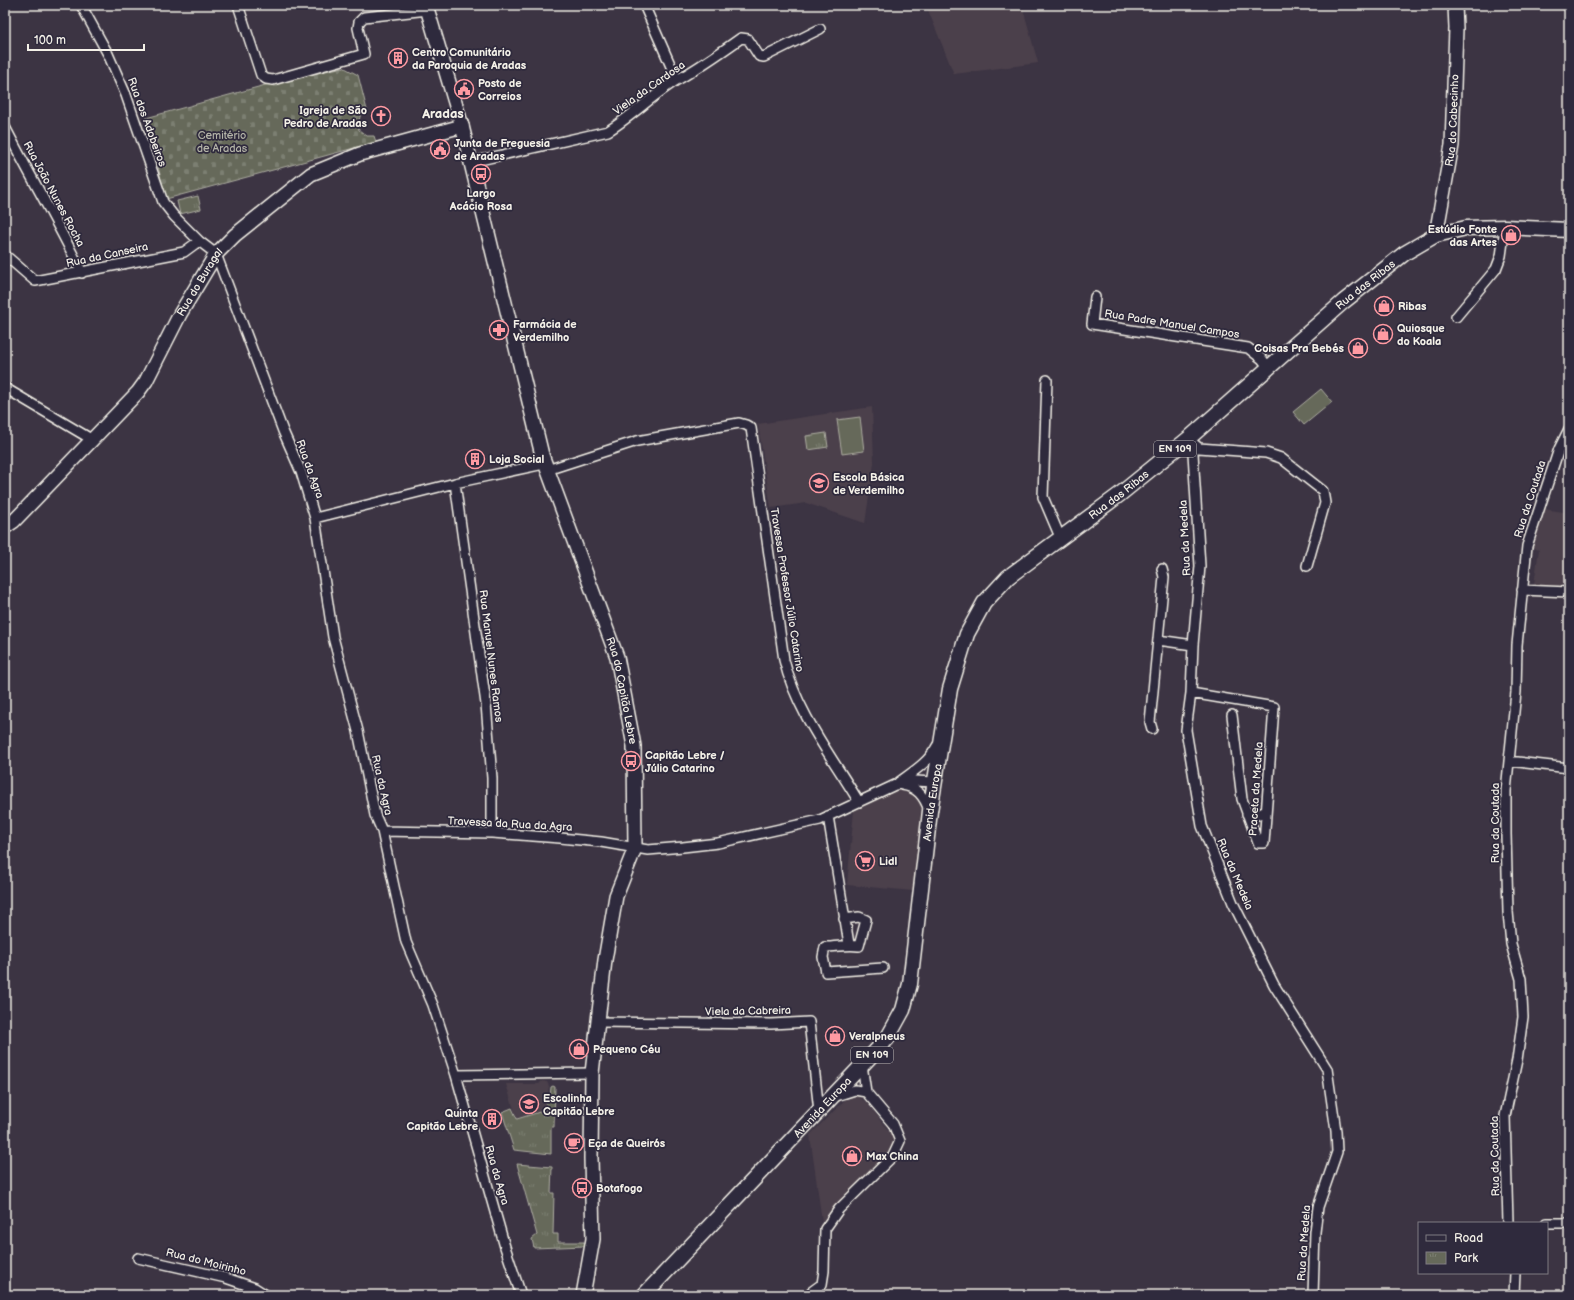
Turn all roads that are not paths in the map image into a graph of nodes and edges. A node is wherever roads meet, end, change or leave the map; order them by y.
1 (81, 5) edge
2 (238, 5) edge
3 (644, 5) edge
4 (1455, 5) edge
5 (427, 7) edge
6 (820, 29) dead end
7 (677, 80) junction
8 (462, 126) junction
9 (5, 127) edge
10 (471, 162) junction
11 (1505, 227) junction
12 (1569, 230) edge
13 (1436, 234) junction
14 (199, 241) junction
15 (216, 254) junction
16 (5, 255) edge
17 (208, 268) junction
18 (82, 273) junction
19 (226, 280) junction
20 (1095, 297) dead end
21 (1456, 317) dead end
22 (1268, 368) junction
23 (1047, 380) dead end
24 (5, 388) edge
25 (1569, 429) edge
26 (91, 439) junction
27 (1188, 439) junction
28 (545, 467) junction
29 (455, 483) junction
30 (315, 518) junction
31 (5, 527) edge
32 (1060, 537) junction
33 (1307, 566) dead end
34 (1162, 569) dead end
35 (1522, 590) junction
36 (1569, 592) edge
37 (1158, 640) junction
38 (1193, 645) junction
39 (1191, 693) junction
40 (1232, 715) dead end
41 (1152, 729) dead end
42 (942, 736) junction
43 (1509, 761) junction
44 (1569, 768) edge
45 (914, 772) junction
46 (934, 782) junction
47 (895, 785) junction
48 (859, 802) junction
49 (1266, 810) junction
50 (930, 811) junction
51 (1247, 814) junction
52 (828, 816) junction
53 (382, 831) junction
54 (492, 833) junction
55 (635, 848) junction
56 (844, 918) junction
57 (849, 944) junction
58 (883, 968) dead end
59 (598, 1022) junction
60 (862, 1065) junction
61 (592, 1073) junction
62 (456, 1075) junction
63 (866, 1092) junction
64 (830, 1099) junction
65 (819, 1111) junction
66 (1508, 1222) edge
67 (1569, 1223) edge
68 (1548, 1224) edge
69 (138, 1258) dead end
70 (1515, 1274) edge
71 (266, 1295) edge
72 (521, 1295) edge
73 (583, 1295) edge
74 (644, 1295) edge
75 (810, 1295) edge
76 (1313, 1295) edge
77 (1514, 1295) edge

1 - 14 street, Rua dos Adobeiros
2 - 5 street
3 - 7 street
4 - 13 main road, Rua do Cabecinho
5 - 8 main road, Rua do Capitão Lebre
6 - 7 street, Viela da Cardosa
7 - 10 street, Viela da Cardosa
8 - 10 main road, Rua do Capitão Lebre
8 - 15 main road, Rua do Buragal
9 - 18 street, Rua João Nunes Rocha
10 - 28 main road, Rua do Capitão Lebre
11 - 12 main road, EN 109
11 - 13 main road, EN 109
11 - 21 street
13 - 22 main road, Rua das Ribas / EN 109
14 - 15 street
14 - 18 street, Rua da Canseira
15 - 17 main road, Rua do Buragal
15 - 19 street, Rua da Agra
16 - 18 street, Rua da Canseira
17 - 19 street
17 - 26 main road, Rua do Buragal
19 - 30 street, Rua da Agra
20 - 22 street, Rua Padre Manuel Campos
22 - 27 main road, Rua das Ribas / EN 109
23 - 32 street
24 - 26 street
25 - 35 street, Rua da Coutada
26 - 31 main road, Rua do Buragal
27 - 32 main road, Rua das Ribas / EN 109
27 - 33 street
27 - 38 street, Rua da Medela
28 - 29 street
28 - 48 street, Travessa Professor Júlio Catarino
28 - 55 main road, Rua do Capitão Lebre
29 - 30 street
29 - 54 street, Rua Manuel Nunes Ramos
30 - 53 street, Rua da Agra
32 - 42 main road, Rua das Ribas / EN 109
34 - 37 street
35 - 36 street
35 - 43 street, Rua da Coutada
37 - 38 street
37 - 41 street
38 - 39 street, Rua da Medela
39 - 49 street, Praceta da Medela
39 - 76 street, Rua da Medela
40 - 51 street, Praceta da Medela
42 - 45 street
42 - 46 main road, Avenida Europa / EN 109
43 - 44 street
43 - 66 street, Rua da Coutada
45 - 46 street
45 - 47 street
46 - 47 street
46 - 50 main road, Avenida Europa / EN 109
47 - 48 street, Travessa da Rua da Agra
47 - 50 street
48 - 52 street, Travessa da Rua da Agra
49 - 51 street
49 - 51 street, Praceta da Medela
50 - 60 main road, Avenida Europa / EN 109
52 - 55 street, Travessa da Rua da Agra
52 - 56 street
53 - 54 street, Travessa da Rua da Agra
53 - 62 street, Rua da Agra
54 - 55 street, Travessa da Rua da Agra
55 - 59 main road, Rua do Capitão Lebre
56 - 57 street
56 - 57 street
57 - 58 street
59 - 61 main road, Rua do Capitão Lebre
59 - 65 street, Viela da Cabreira
60 - 63 street
60 - 64 main road, Avenida Europa / EN 109
61 - 62 street
61 - 73 main road, Rua do Capitão Lebre
62 - 72 street, Rua da Agra
63 - 64 street
63 - 75 street
64 - 65 main road, Avenida Europa / EN 109
65 - 74 main road, Avenida Europa / EN 109
67 - 68 street
69 - 71 street, Rua do Moirinho
70 - 77 street

